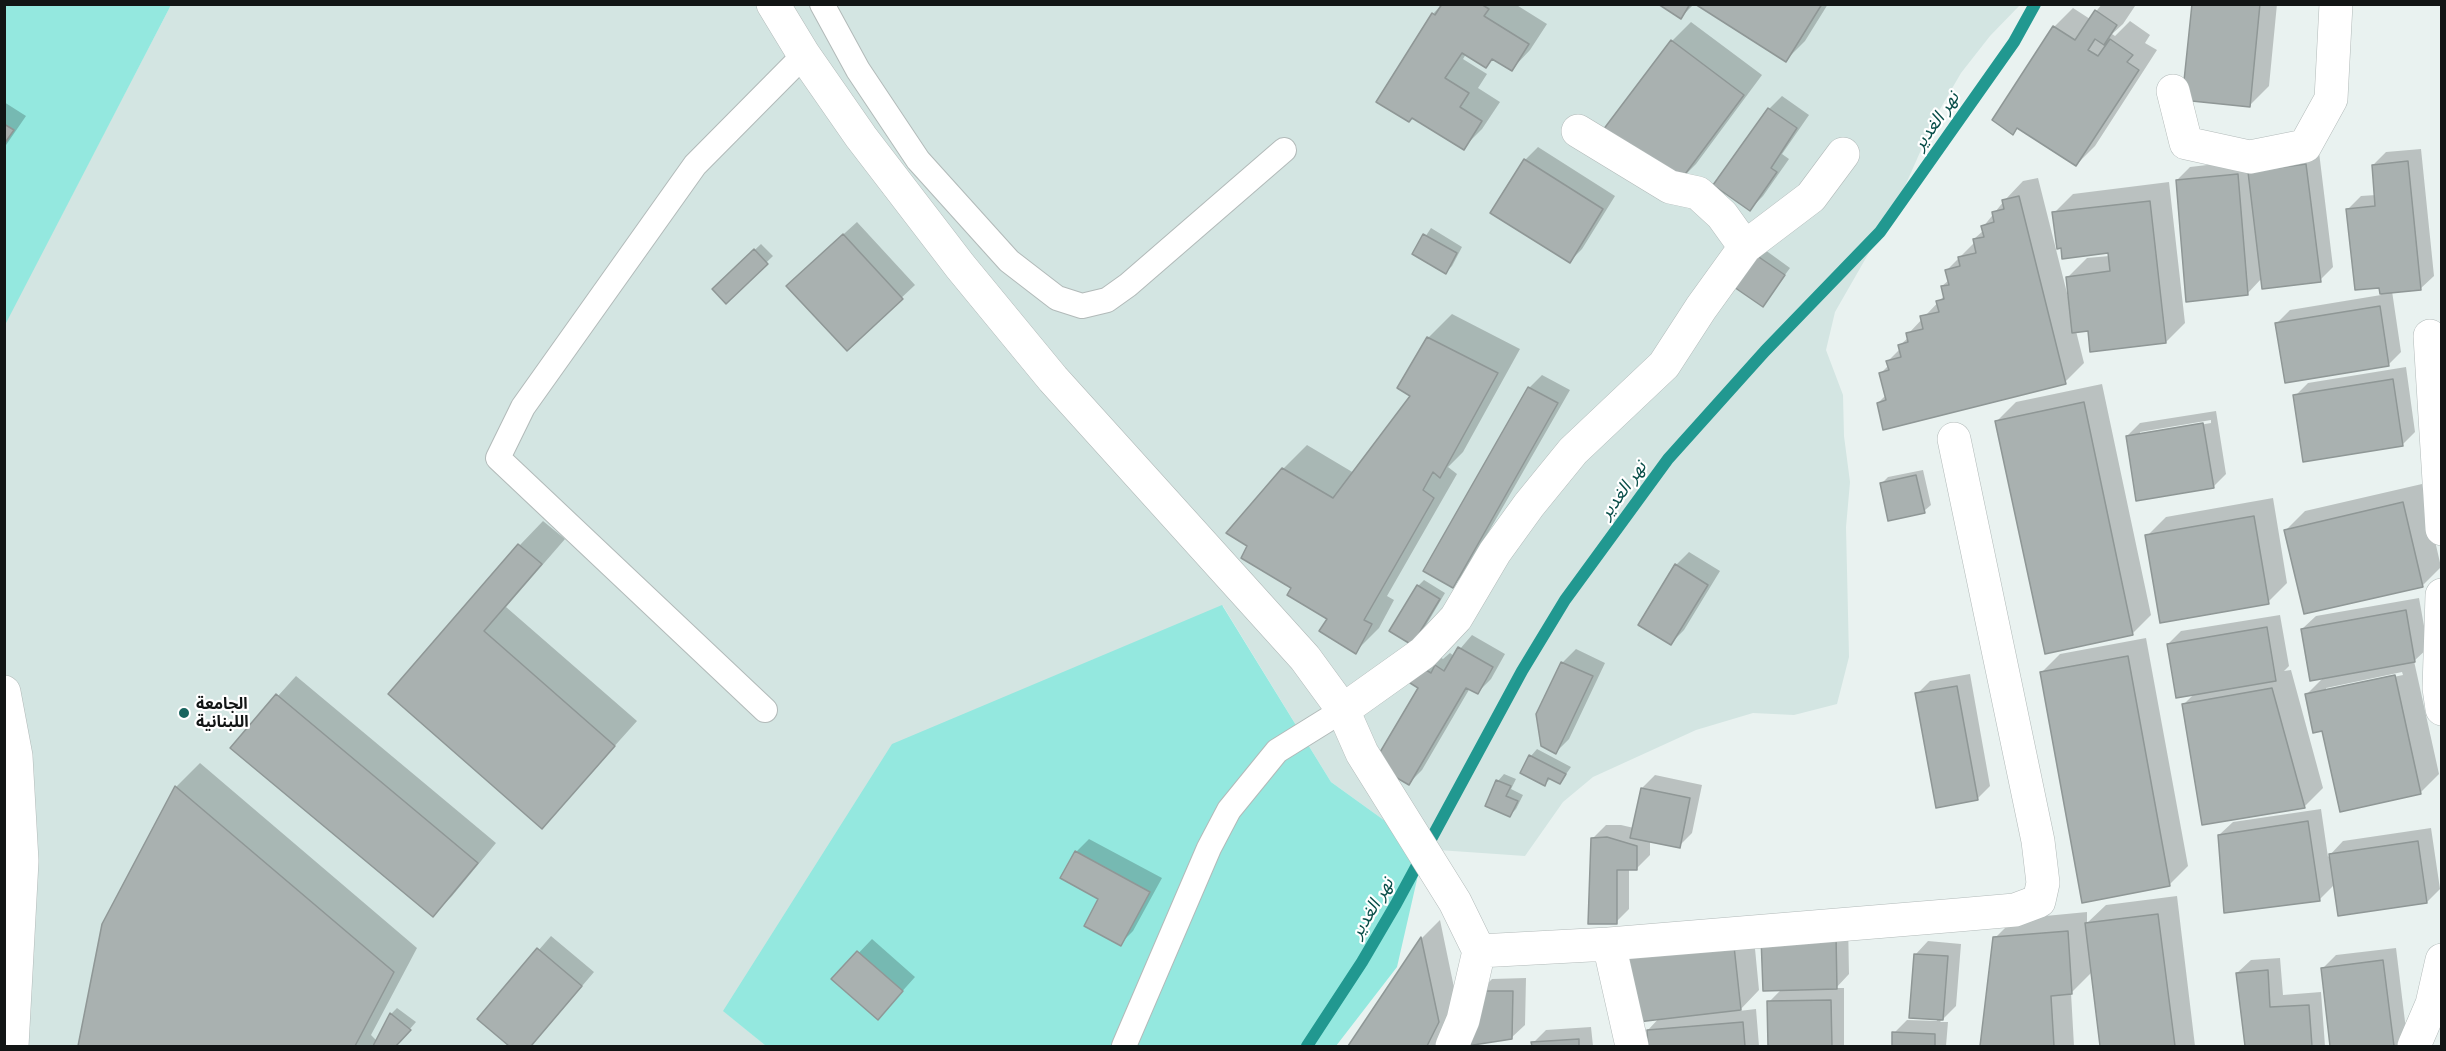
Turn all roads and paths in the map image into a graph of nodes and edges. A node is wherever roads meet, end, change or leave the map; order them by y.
1 (773, 4) edge
2 (822, 4) edge
3 (2336, 4) edge
4 (804, 55) junction
5 (2173, 92) dead end
6 (1578, 131) dead end
7 (1284, 150) dead end
8 (1844, 154) dead end
9 (1745, 247) junction
10 (2430, 336) dead end
11 (1954, 439) dead end
12 (2442, 530) edge
13 (2442, 595) edge
14 (4, 692) edge
15 (2442, 709) edge
16 (765, 710) dead end
17 (1343, 710) junction
18 (1609, 944) junction
19 (1479, 951) junction
20 (2442, 960) edge
21 (12, 1047) edge
22 (1124, 1047) edge
23 (1452, 1047) edge
24 (1632, 1047) edge
25 (2414, 1047) edge

1 - 4 street
2 - 7 lane
3 - 5 street
4 - 16 lane
4 - 17 street
6 - 9 street
8 - 9 street
9 - 17 street
10 - 12 street
11 - 18 street
13 - 15 street
14 - 21 street
17 - 19 street
17 - 22 lane
18 - 19 street
18 - 24 street
19 - 23 street
20 - 25 street

